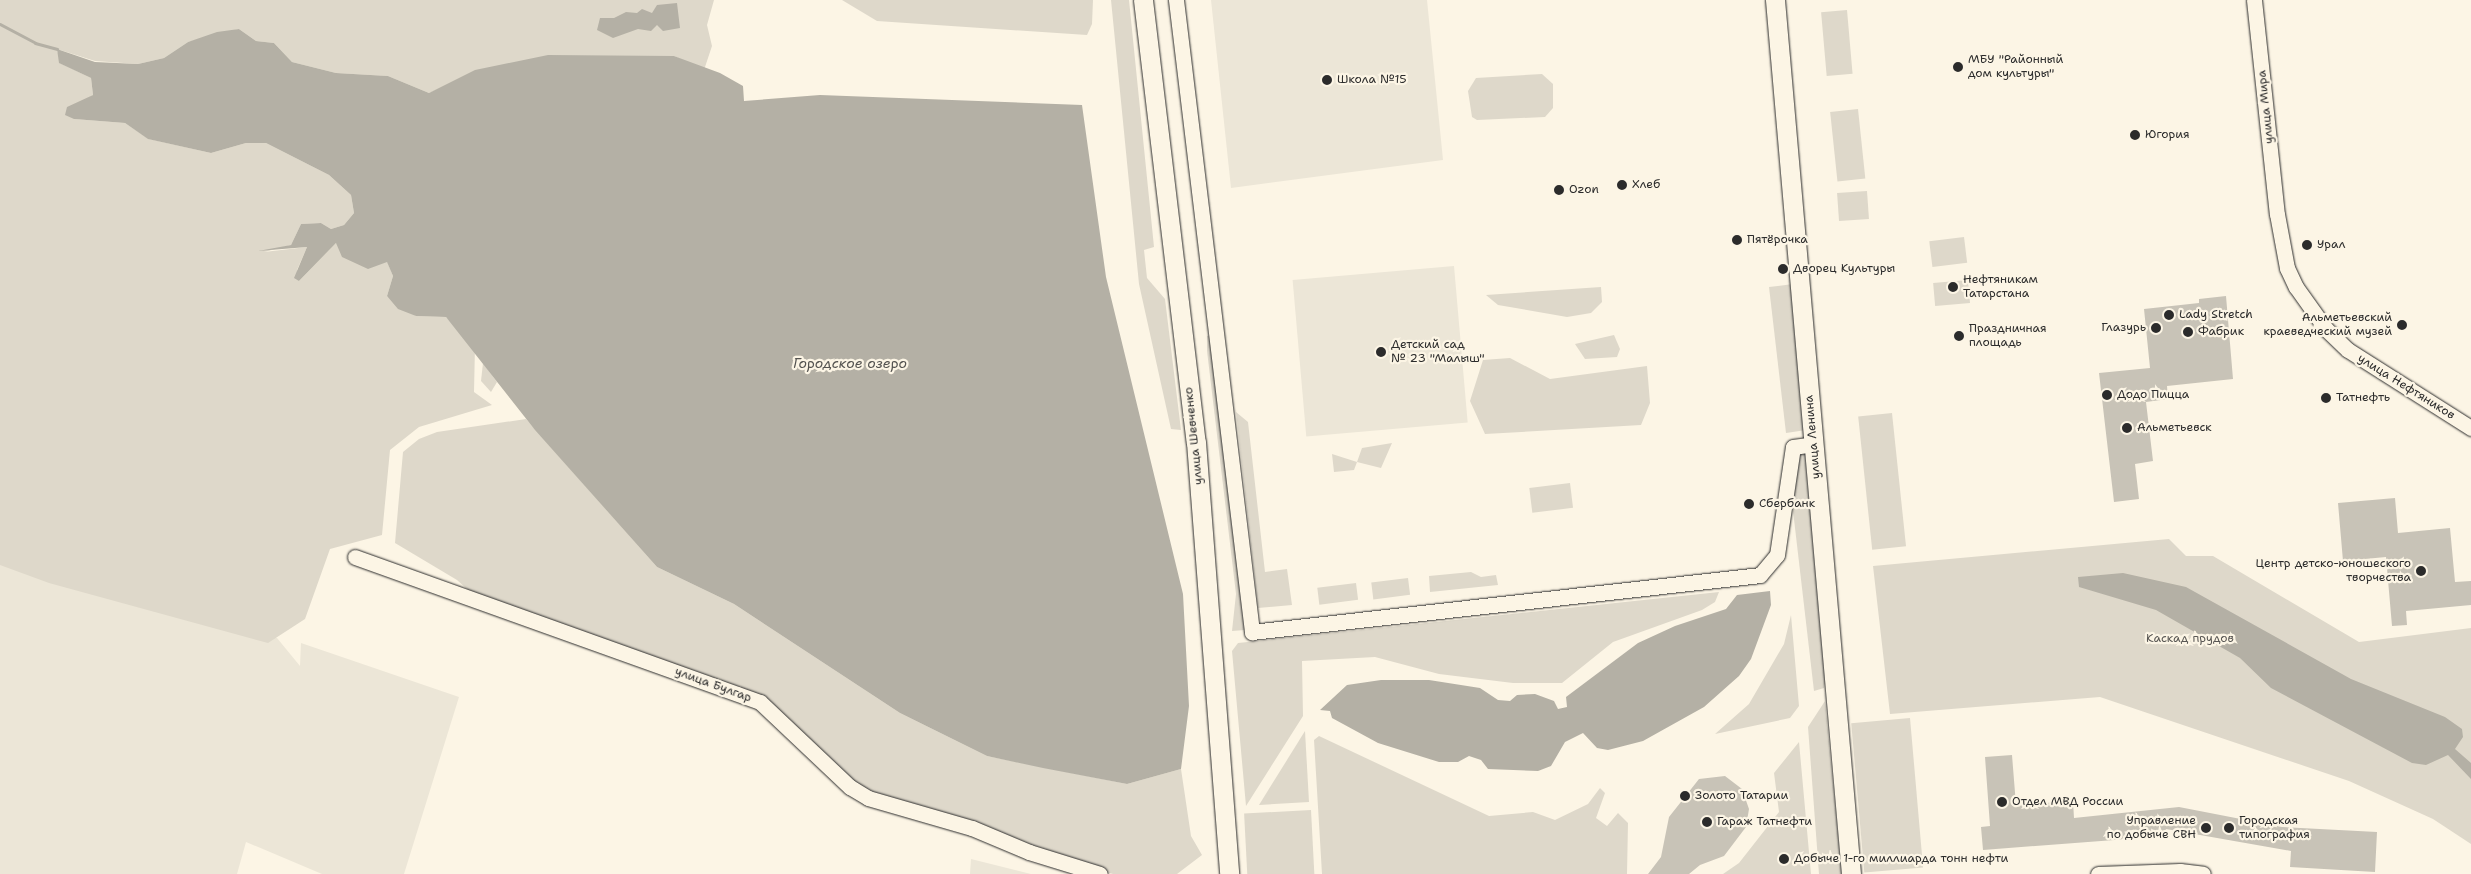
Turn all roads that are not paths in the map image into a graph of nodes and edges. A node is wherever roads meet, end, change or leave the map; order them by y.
1 (1143, 0) edge
2 (1176, 0) edge
3 (1776, 0) edge
4 (2254, 0) edge
5 (2277, 214) joint
6 (2471, 428) edge
7 (1814, 444) junction
8 (355, 557) dead end
9 (1100, 874) edge
10 (1229, 874) edge
11 (1851, 874) edge
12 (2098, 874) edge
13 (2203, 874) edge

1 - 10 main road, улица Шевченко
2 - 7 street
3 - 7 main road, улица Ленина
4 - 5 street, улица Мира
5 - 6 street, улица Нефтяников
7 - 11 main road, улица Ленина
8 - 9 street, улица Булгар
12 - 13 street

